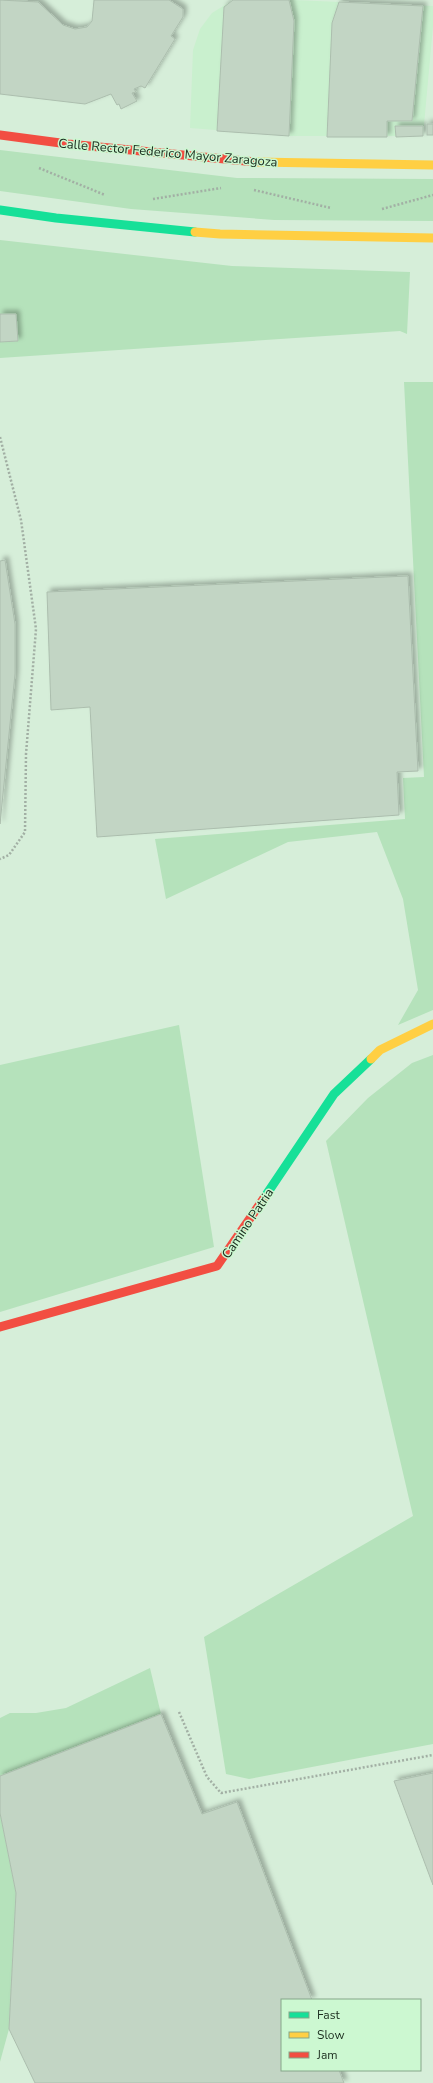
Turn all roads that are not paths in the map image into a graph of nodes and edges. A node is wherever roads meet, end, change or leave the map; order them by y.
1 (0, 135) edge
2 (433, 165) edge
3 (0, 210) edge
4 (433, 238) edge
5 (433, 1024) edge
6 (0, 1327) edge

1 - 2 street, Calle Rector Federico Mayor Zaragoza
3 - 4 street
5 - 6 street, Camino Patria

